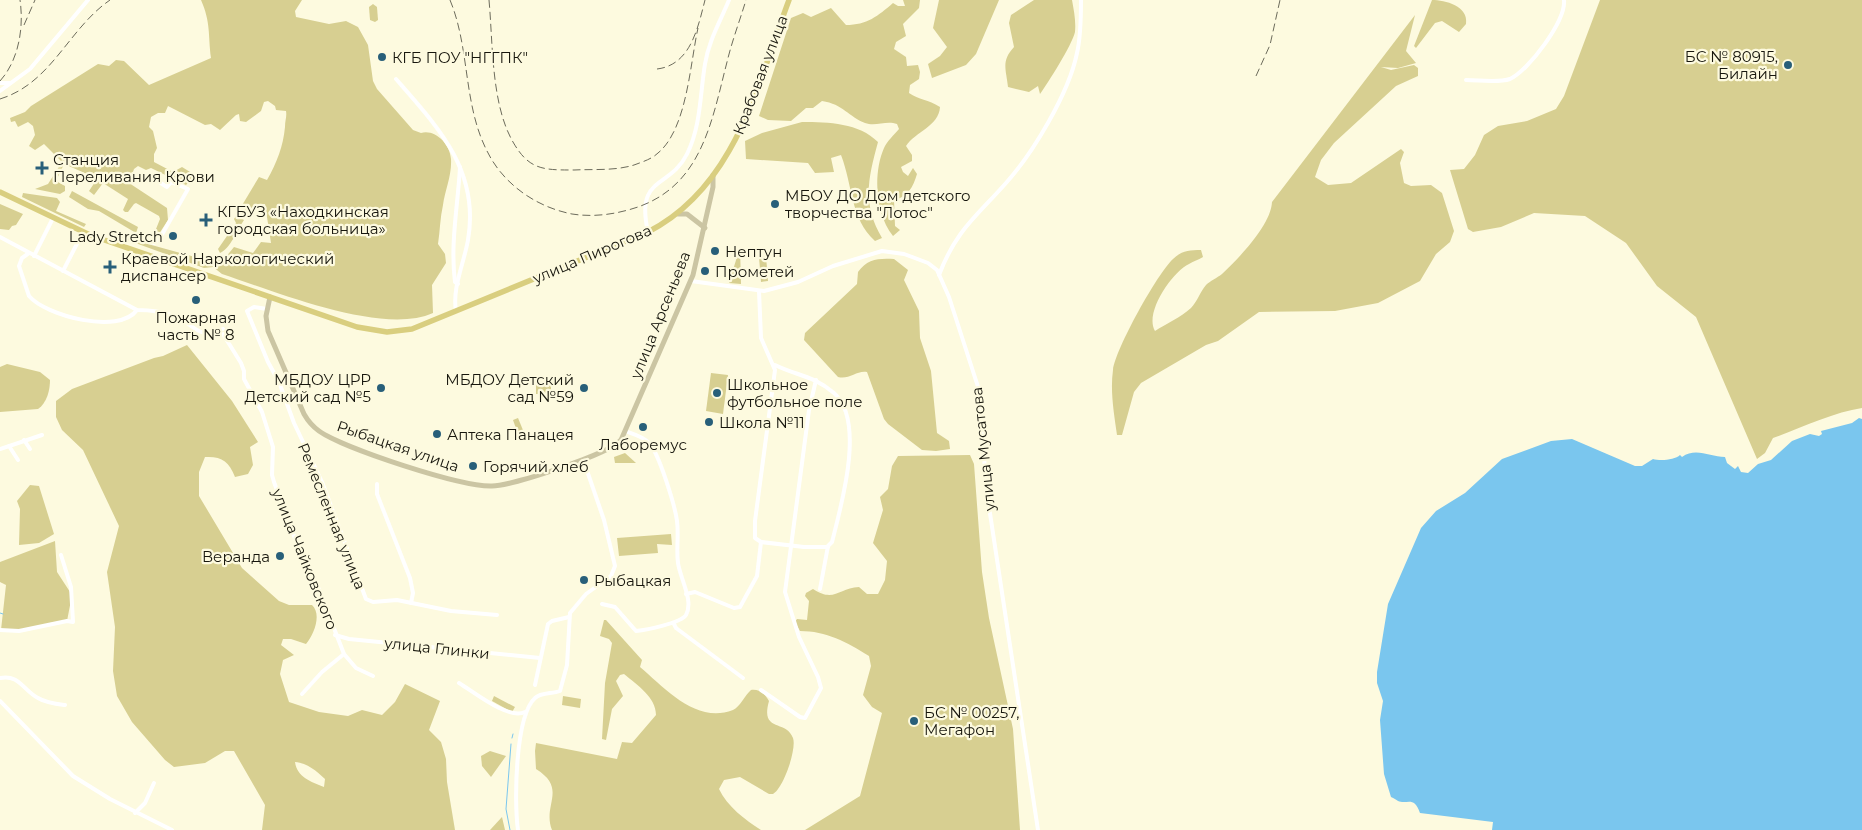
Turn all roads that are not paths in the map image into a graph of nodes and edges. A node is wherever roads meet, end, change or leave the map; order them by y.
1 (88, 0) edge
2 (729, 0) edge
3 (789, 0) edge
4 (1081, 0) edge
5 (1564, 0) edge
6 (396, 79) dead end
7 (1466, 80) dead end
8 (0, 83) edge
9 (10, 83) junction
10 (0, 91) edge
11 (460, 165) junction
12 (148, 175) dead end
13 (713, 175) junction
14 (0, 192) edge
15 (678, 214) junction
16 (53, 218) junction
17 (705, 228) junction
18 (83, 232) junction
19 (648, 232) junction
20 (0, 237) edge
21 (154, 243) dead end
22 (28, 254) junction
23 (34, 256) junction
24 (63, 271) junction
25 (940, 274) junction
26 (691, 281) junction
27 (458, 284) junction
28 (759, 291) junction
29 (270, 297) junction
30 (267, 309) junction
31 (137, 310) junction
32 (456, 311) junction
33 (775, 365) junction
34 (816, 380) junction
35 (625, 431) junction
36 (42, 435) dead end
37 (24, 440) junction
38 (9, 446) junction
39 (0, 448) edge
40 (30, 449) dead end
41 (583, 459) junction
42 (18, 460) dead end
43 (377, 484) dead end
44 (761, 542) junction
45 (791, 546) junction
46 (828, 546) junction
47 (61, 555) dead end
48 (820, 589) dead end
49 (686, 594) junction
50 (411, 603) junction
51 (602, 604) dead end
52 (497, 616) dead end
53 (569, 617) junction
54 (674, 624) junction
55 (0, 630) edge
56 (335, 635) junction
57 (344, 654) junction
58 (540, 658) junction
59 (373, 676) dead end
60 (0, 678) edge
61 (743, 678) dead end
62 (459, 683) dead end
63 (535, 685) dead end
64 (761, 690) dead end
65 (302, 694) dead end
66 (0, 701) edge
67 (65, 705) dead end
68 (525, 712) junction
69 (154, 783) dead end
70 (135, 813) junction
71 (172, 830) edge
72 (518, 830) edge
73 (1038, 830) edge

1 - 9 street
2 - 19 street
3 - 13 main road, Крабовая улица
4 - 25 street
5 - 7 street
6 - 11 street
8 - 9 street
9 - 10 street
11 - 27 street
11 - 27 street
12 - 21 street
13 - 15 main road, улица Пирогова
13 - 17 main road, улица Арсеньева
14 - 16 main road, улица Пирогова
15 - 17 main road
15 - 19 main road, улица Пирогова
16 - 18 main road, улица Пирогова
16 - 23 street
17 - 26 main road, улица Арсеньева
18 - 24 street
18 - 29 main road, улица Пирогова
19 - 32 main road, улица Пирогова
20 - 22 street
22 - 23 street
22 - 31 street
23 - 24 street
24 - 31 street
25 - 28 street
25 - 73 street, улица Мусатова
26 - 28 street
26 - 35 main road, улица Арсеньева
27 - 32 street
28 - 33 street
29 - 30 main road, Рыбацкая улица
29 - 32 main road, улица Пирогова
30 - 41 main road, Рыбацкая улица
30 - 50 street, Ремесленная улица
31 - 56 street, улица Чайковского
33 - 34 street
33 - 44 street
34 - 45 street
34 - 46 street
35 - 41 main road, улица Арсеньева
35 - 49 street
36 - 37 street
37 - 38 street
37 - 40 street
38 - 39 street
38 - 42 street
41 - 53 street
43 - 50 street
44 - 45 street
44 - 49 street
45 - 46 street
45 - 64 street
46 - 48 street
47 - 55 street
49 - 54 street
50 - 52 street, Ремесленная улица
51 - 54 street
53 - 58 street
53 - 68 street
54 - 61 street
56 - 57 street, улица Чайковского
56 - 58 street, улица Глинки
57 - 59 street, улица Чайковского
57 - 65 street
58 - 63 street
60 - 67 street
62 - 68 street
66 - 70 street
68 - 72 street
69 - 70 street
70 - 71 street

